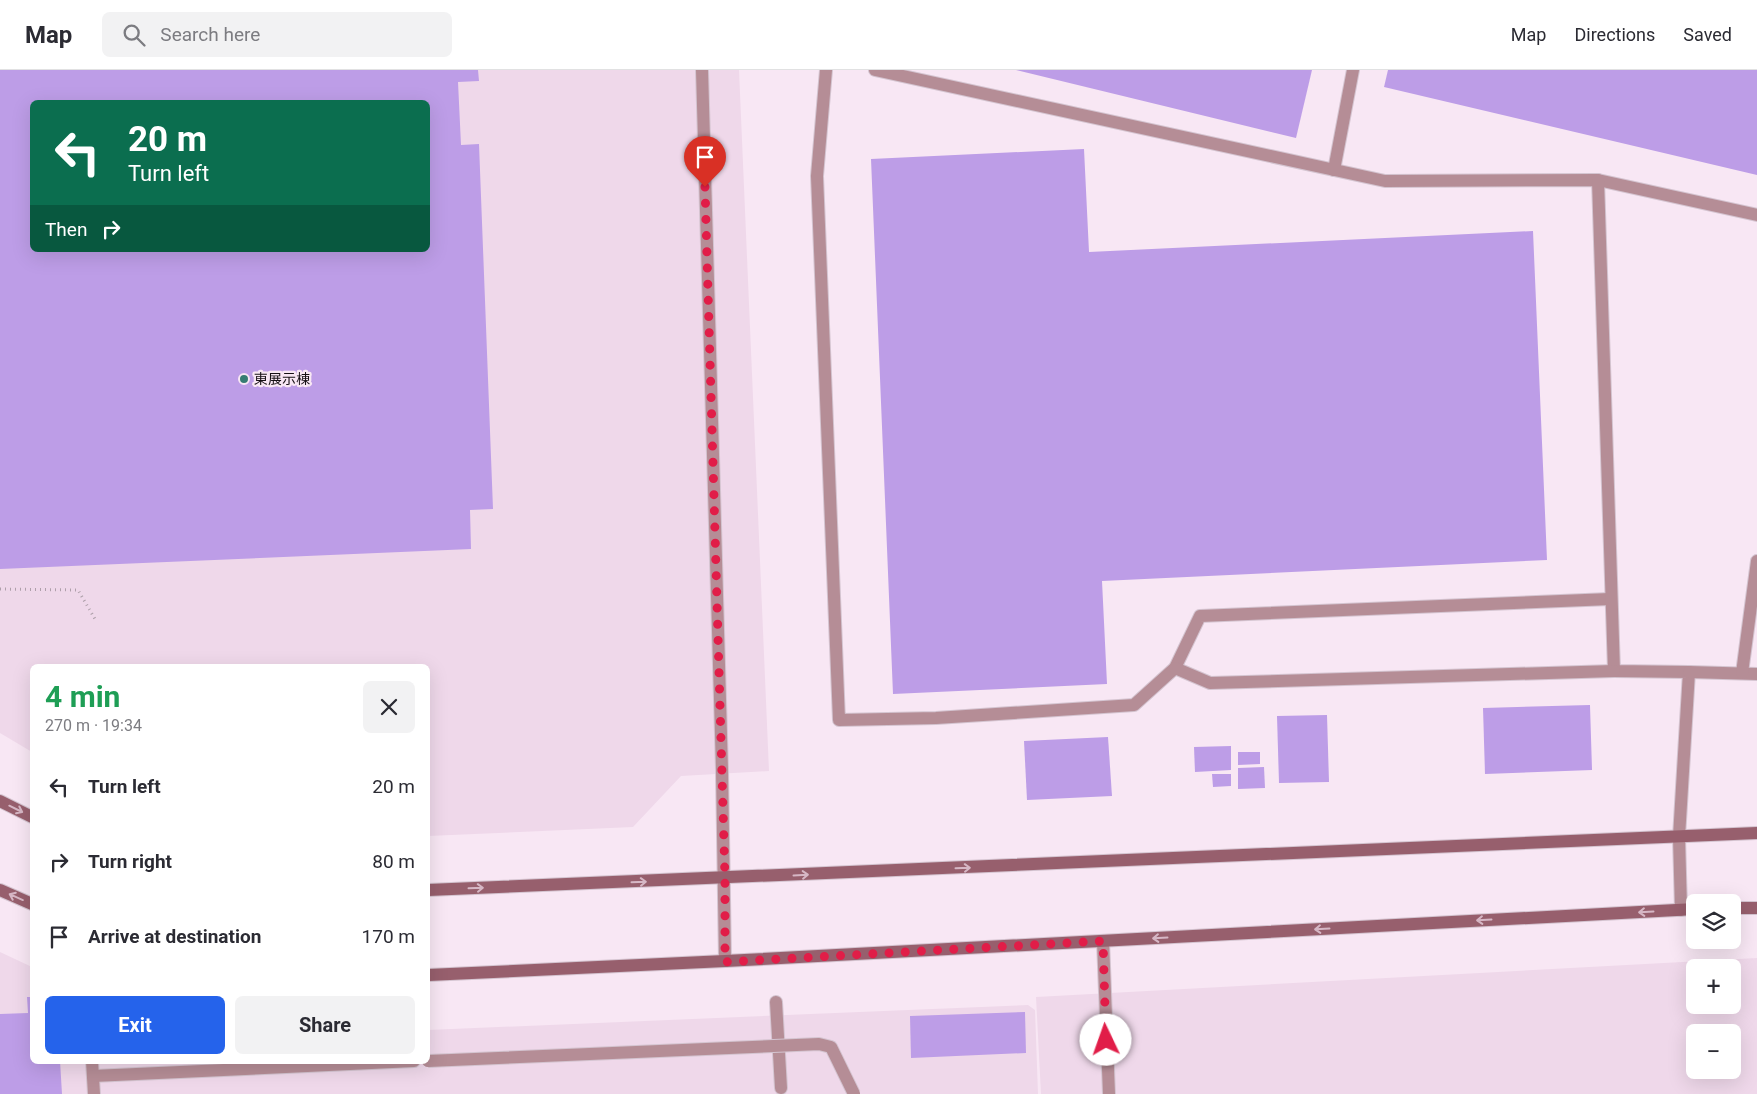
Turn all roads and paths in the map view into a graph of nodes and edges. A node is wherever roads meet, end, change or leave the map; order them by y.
1 (702, 70) edge
2 (826, 70) edge
3 (875, 70) edge
4 (1353, 70) edge
5 (1334, 170) junction
6 (1598, 180) junction
7 (1757, 215) edge
8 (1757, 561) edge
9 (0, 589) edge
10 (1610, 599) junction
11 (95, 620) dead end
12 (1175, 668) junction
13 (1614, 671) junction
14 (1690, 672) junction
15 (1742, 673) junction
16 (1757, 674) edge
17 (0, 801) edge
18 (30, 816) edge
19 (1757, 833) edge
20 (1679, 837) junction
21 (725, 878) junction
22 (0, 890) edge
23 (430, 890) edge
24 (30, 903) edge
25 (1741, 908) edge
26 (1757, 908) edge
27 (1681, 910) junction
28 (1686, 910) edge
29 (1103, 941) junction
30 (725, 962) junction
31 (430, 975) edge
32 (776, 1002) dead end
33 (430, 1061) edge
34 (92, 1064) edge
35 (350, 1064) edge
36 (93, 1076) junction
37 (781, 1088) dead end
38 (94, 1094) edge
39 (854, 1094) edge
40 (1109, 1094) edge

1 - 21 street
2 - 12 street
3 - 5 street
4 - 5 street
5 - 6 street
6 - 7 street
6 - 10 street
8 - 15 street
9 - 11 path
10 - 12 street
10 - 13 street
12 - 13 street
13 - 14 street
14 - 15 street
14 - 20 street
15 - 16 street
17 -> 18 main road
19 - 20 main road
21 -> 20 main road
20 - 27 street
23 -> 21 main road
21 - 30 street
24 -> 22 main road
25 - 26 main road
27 - 28 main road
27 -> 29 main road
29 - 30 main road
29 - 40 street
30 - 31 main road
32 - 37 street
33 - 39 street, bridge
34 - 36 street
35 - 36 street
36 - 38 street

